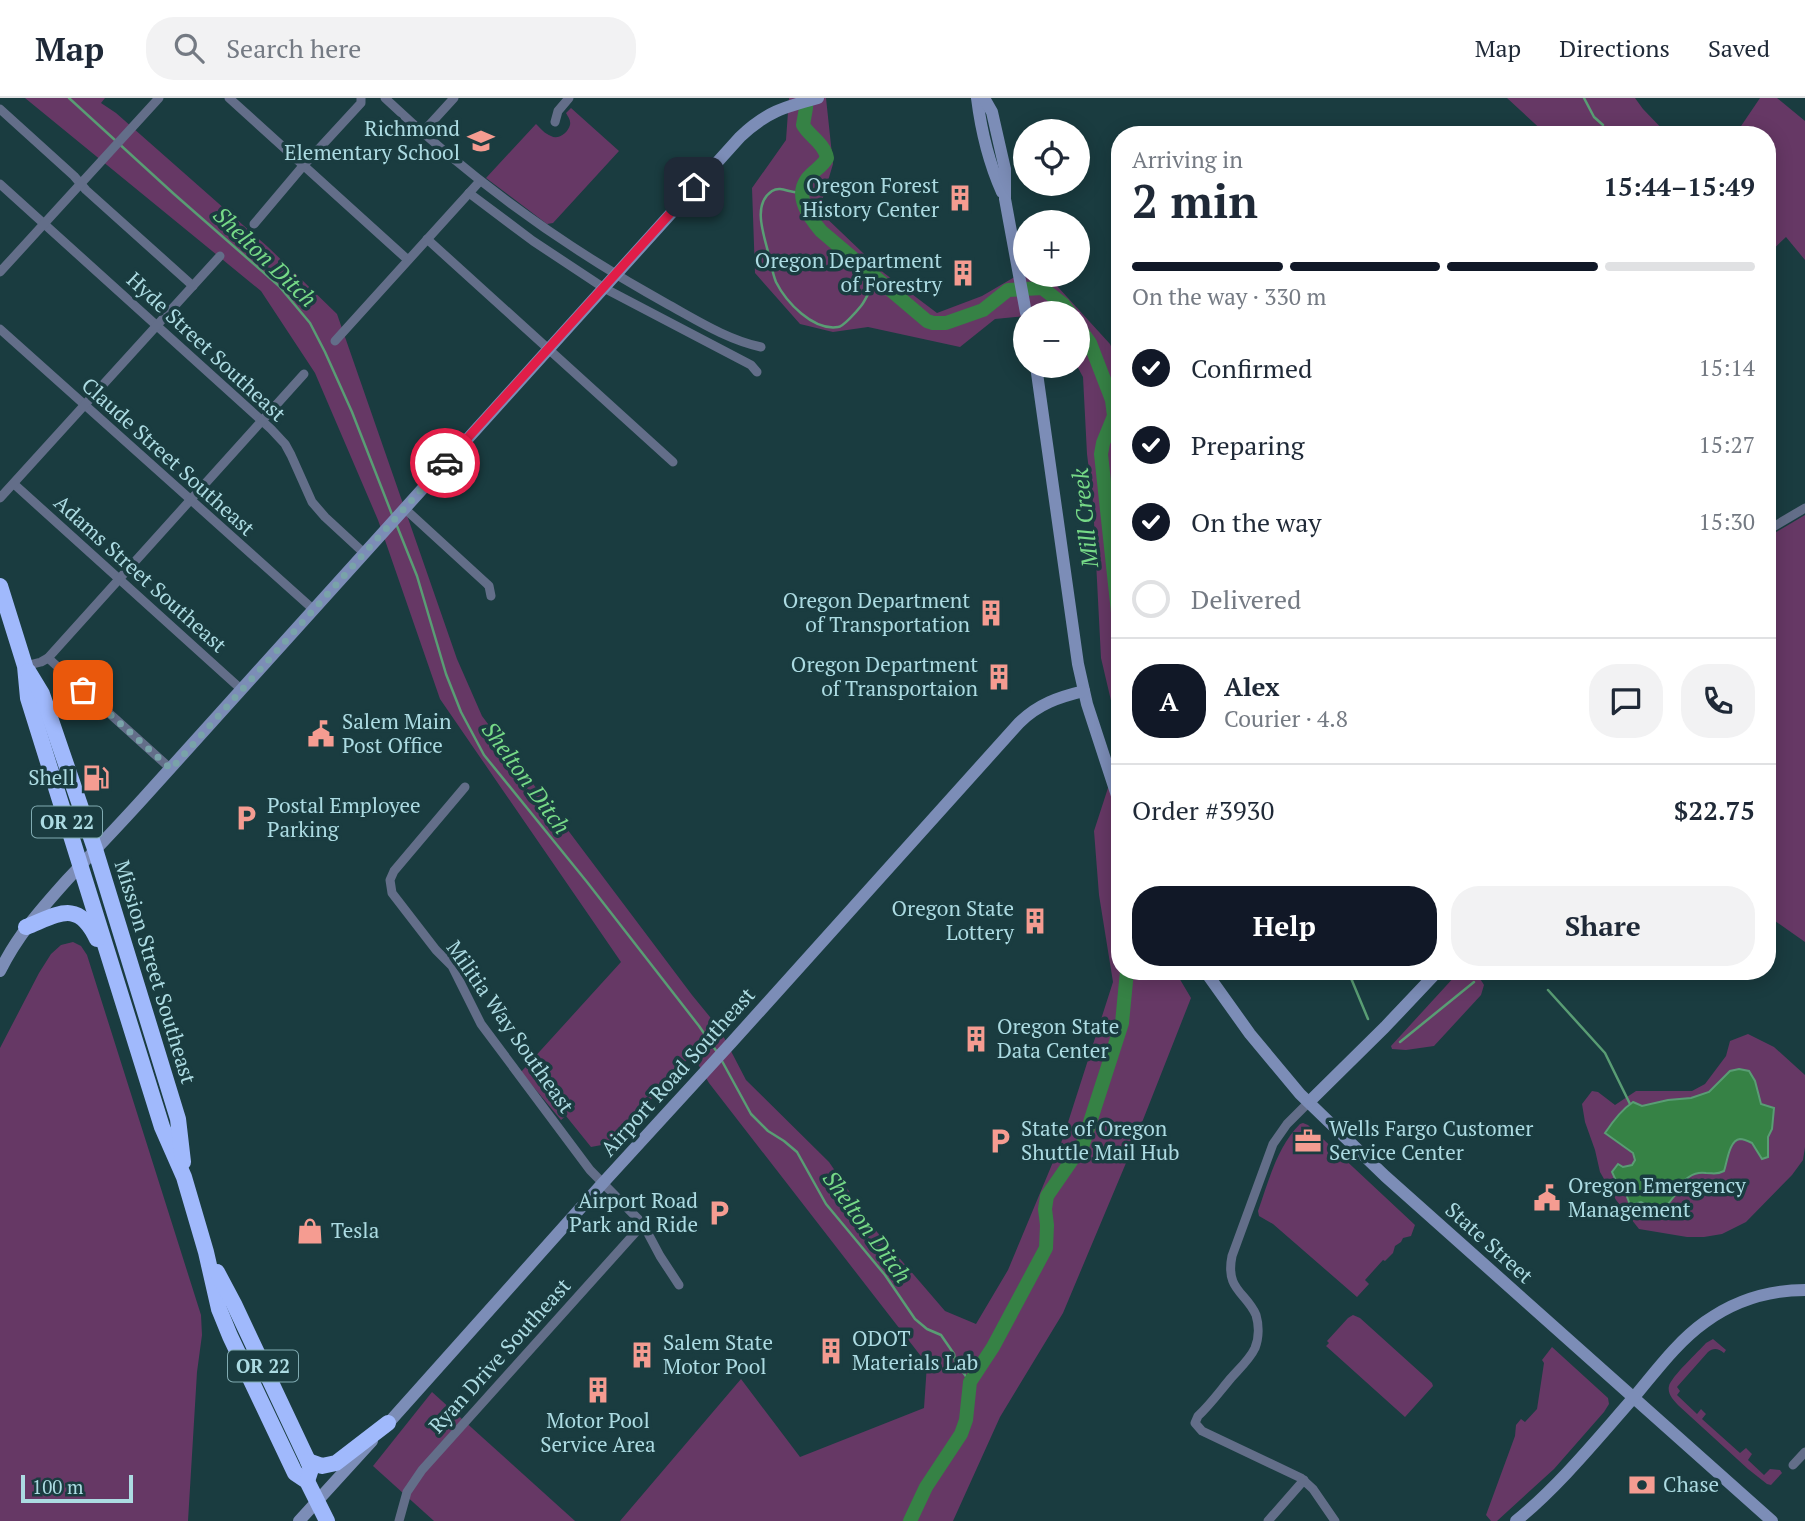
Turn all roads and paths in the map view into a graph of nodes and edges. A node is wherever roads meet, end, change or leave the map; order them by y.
1 (159, 98) edge
2 (229, 98) edge
3 (385, 98) edge
4 (454, 98) edge
5 (569, 98) edge
6 (818, 98) edge
7 (977, 98) edge
8 (985, 98) edge
9 (361, 99) edge
10 (784, 103) edge
11 (0, 109) edge
12 (555, 122) dead end
13 (422, 133) junction
14 (303, 166) junction
15 (480, 181) junction
16 (80, 183) junction
17 (0, 184) edge
18 (469, 193) junction
19 (1005, 199) junction
20 (43, 223) junction
21 (254, 224) dead end
22 (427, 239) junction
23 (220, 256) dead end
24 (408, 260) junction
25 (0, 272) edge
26 (616, 275) junction
27 (192, 286) junction
28 (604, 288) junction
29 (1024, 301) edge
30 (158, 326) junction
31 (0, 329) edge
32 (335, 341) dead end
33 (761, 347) dead end
34 (548, 349) junction
35 (757, 372) dead end
36 (304, 374) dead end
37 (1038, 378) edge
38 (85, 405) junction
39 (261, 420) junction
40 (673, 462) dead end
41 (14, 484) junction
42 (0, 498) edge
43 (190, 500) junction
44 (404, 508) junction
45 (1805, 508) edge
46 (1776, 525) edge
47 (364, 553) junction
48 (118, 579) junction
49 (0, 586) edge
50 (491, 596) dead end
51 (314, 610) junction
52 (48, 658) junction
53 (25, 666) junction
54 (242, 690) junction
55 (1084, 691) junction
56 (171, 769) junction
57 (1111, 781) edge
58 (465, 787) dead end
59 (95, 849) junction
60 (81, 864) junction
61 (26, 927) junction
62 (0, 971) edge
63 (115, 976) junction
64 (1211, 980) edge
65 (1429, 980) edge
66 (1309, 1102) junction
67 (184, 1177) junction
68 (602, 1184) junction
69 (642, 1224) junction
70 (206, 1252) junction
71 (679, 1285) dead end
72 (1805, 1290) edge
73 (1633, 1398) junction
74 (388, 1423) junction
75 (1805, 1452) edge
76 (308, 1461) junction
77 (1793, 1465) dead end
78 (1304, 1480) junction
79 (307, 1481) junction
80 (317, 1502) junction
81 (299, 1521) edge
82 (327, 1521) edge
83 (399, 1521) edge
84 (1268, 1521) edge
85 (1335, 1521) edge
86 (1517, 1521) edge
87 (1772, 1521) edge

1 - 16 street
2 - 14 street
3 - 13 street
4 - 13 street
5 - 12 street
6 - 10 main road
7 - 19 main road
8 - 19 main road
9 - 14 street
10 - 26 main road
11 - 16 street
13 - 15 street
14 - 21 street
14 - 24 street
15 - 18 street
15 - 26 street
16 - 20 street
16 - 27 street
17 - 20 street, Hyde Street Southeast
18 - 22 street
18 - 28 street
19 - 29 main road
20 - 25 street
20 - 30 street, Hyde Street Southeast
22 - 24 street
22 - 34 street
23 - 27 street
24 - 32 street
26 - 28 main road
26 - 33 street
27 - 30 street
28 - 34 main road
28 - 35 street
30 - 38 street
30 - 39 street, Hyde Street Southeast
31 - 38 street, Claude Street Southeast
34 - 40 street
34 - 44 main road
36 - 39 street
37 - 55 main road
38 - 41 street
38 - 43 street, Claude Street Southeast
39 - 43 street
39 - 47 street, Hyde Street Southeast
41 - 42 street
41 - 48 street, Adams Street Southeast
43 - 48 street
43 - 51 street, Claude Street Southeast
44 - 47 main road
44 - 50 street
45 - 46 street
47 - 51 main road
48 - 52 street
48 - 54 street, Adams Street Southeast
49 - 53 highway, Mission Street Southeast / OR 22
51 - 54 main road
52 - 53 street
52 - 56 street
53 - 59 highway, Mission Street Southeast / OR 22
53 - 60 highway, Mission Street Southeast / OR 22
54 - 56 main road
55 - 57 main road
55 - 68 main road, Airport Road Southeast
56 - 59 main road
58 - 68 street, Militia Way Southeast
59 - 60 main road
59 - 67 highway, Mission Street Southeast / OR 22
60 - 61 main road
60 - 63 highway, Mission Street Southeast / OR 22
61 - 62 main road
61 - 63 highway
63 - 67 highway, Mission Street Southeast / OR 22
64 - 66 main road, State Street
65 - 66 main road
66 - 73 main road, State Street
66 - 78 street
67 - 70 highway, Mission Street Southeast / OR 22
68 - 69 street, Militia Way Southeast
68 - 74 main road, Airport Road Southeast
69 - 71 street, Militia Way Southeast
69 - 83 street, Ryan Drive Southeast
70 - 76 highway, Mission Street Southeast / OR 22
70 - 79 highway, Mission Street Southeast / OR 22
72 - 73 main road
73 - 86 main road
73 - 87 main road, State Street
74 - 76 highway
74 - 80 main road, Airport Road Southeast
75 - 77 street
76 - 79 highway, Mission Street Southeast / OR 22
78 - 84 street
78 - 85 street
79 - 80 highway, Mission Street Southeast / OR 22
80 - 81 main road, Airport Road Southeast
80 - 82 highway, Mission Street Southeast / OR 22

